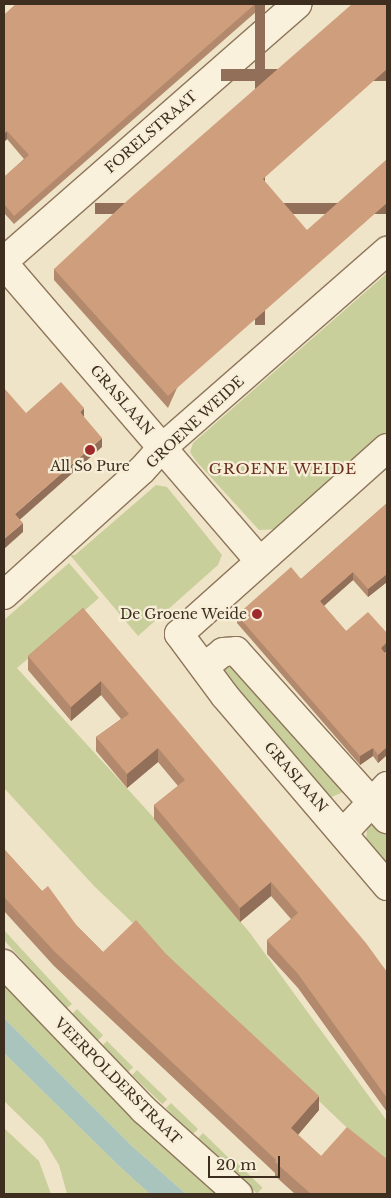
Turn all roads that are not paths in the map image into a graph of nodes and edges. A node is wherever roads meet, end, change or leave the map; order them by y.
1 (298, 4) edge
2 (387, 251) edge
3 (4, 263) edge
4 (163, 447) junction
5 (387, 448) edge
6 (259, 560) junction
7 (4, 595) edge
8 (204, 667) junction
9 (382, 802) edge
10 (344, 832) junction
11 (387, 886) edge
12 (4, 964) edge
13 (238, 1194) edge

1 - 3 street, FORELSTRAAT
2 - 4 street, GROENE WEIDE
3 - 4 street, GRASLAAN
4 - 6 street, GRASLAAN
4 - 7 street, GROENE WEIDE
5 - 6 street
6 - 8 street, GRASLAAN
8 - 9 street
8 - 10 street, GRASLAAN
9 - 10 street
10 - 11 street, GRASLAAN
12 - 13 street, VEERPOLDERSTRAAT

